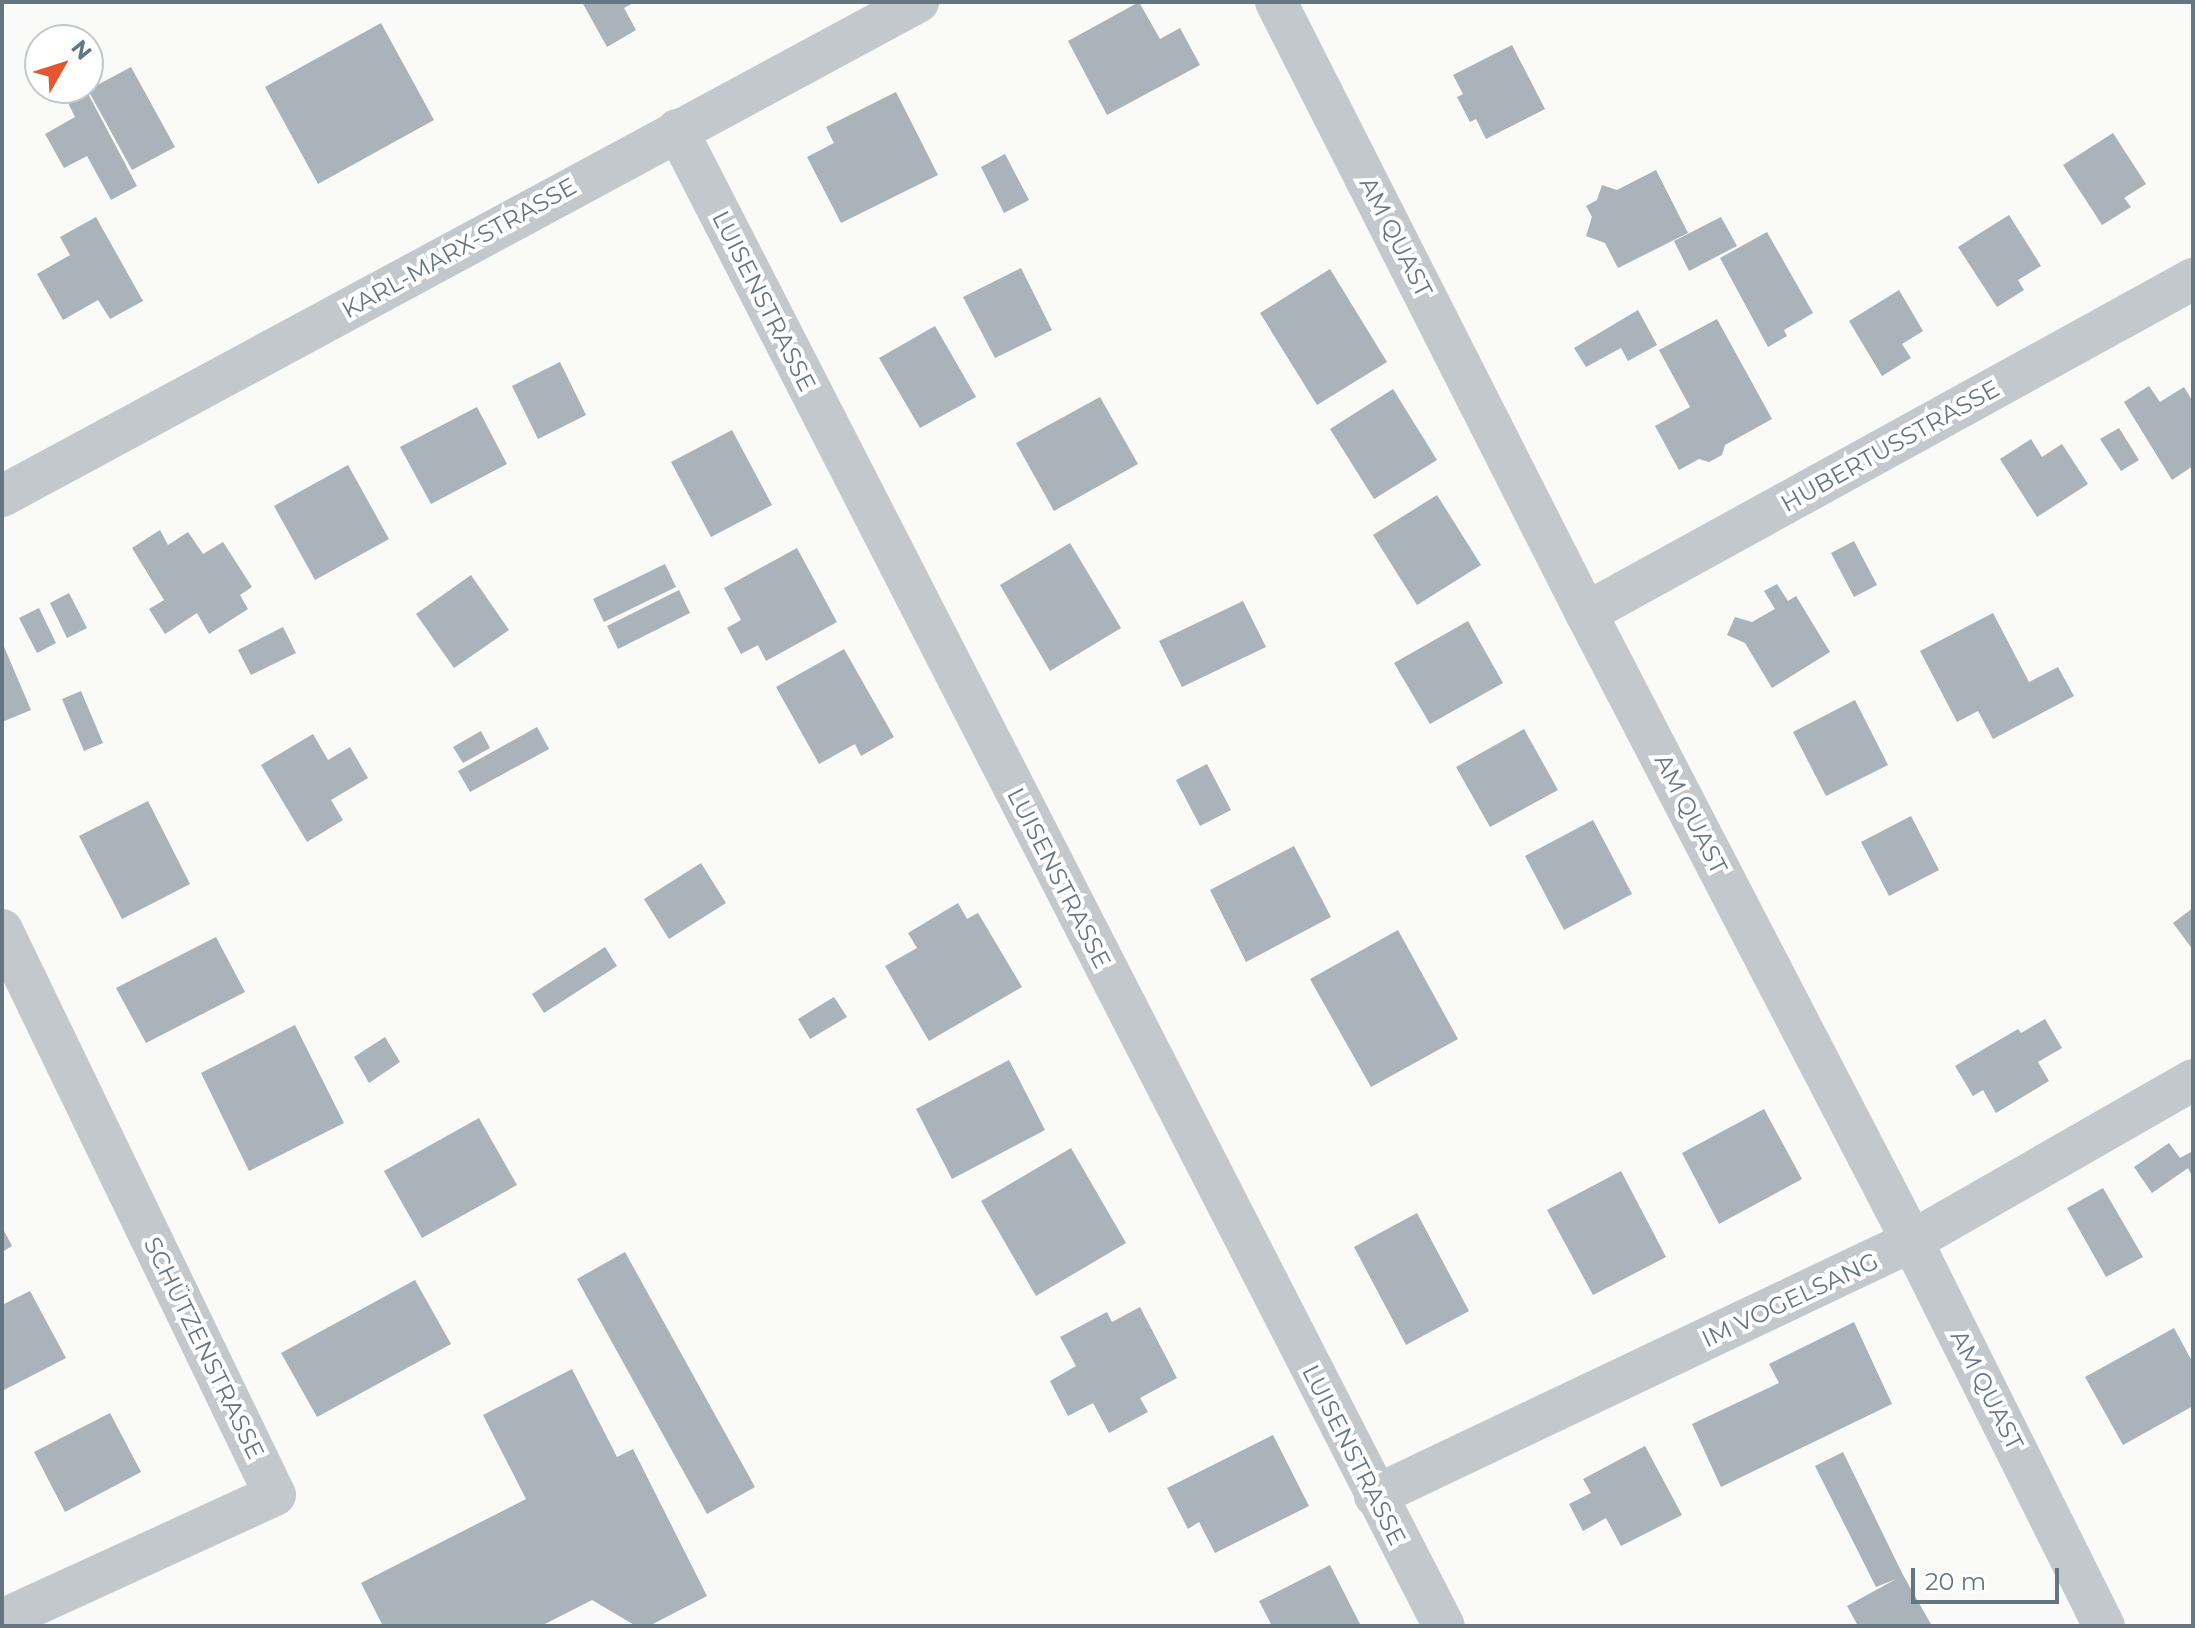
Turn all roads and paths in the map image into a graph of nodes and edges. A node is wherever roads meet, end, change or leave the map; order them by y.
1 (918, 2) edge
2 (1276, 2) edge
3 (677, 130) junction
4 (2193, 279) edge
5 (2, 496) edge
6 (1586, 613) junction
7 (2, 930) edge
8 (2193, 1080) edge
9 (1912, 1241) junction
10 (1375, 1496) junction
11 (2, 1620) edge
12 (1444, 1626) edge
13 (2104, 1626) edge

1 - 3 street, KARL-MARX-STRASSE
2 - 6 street, AM QUAST
3 - 5 street, KARL-MARX-STRASSE
3 - 10 street, LUISENSTRASSE
4 - 6 street, HUBERTUSSTRASSE
6 - 9 street, AM QUAST
7 - 11 street, SCHÜTZENSTRASSE
8 - 9 street, IM VOGELSANG
9 - 10 street, IM VOGELSANG
9 - 13 street, AM QUAST
10 - 12 street, LUISENSTRASSE

